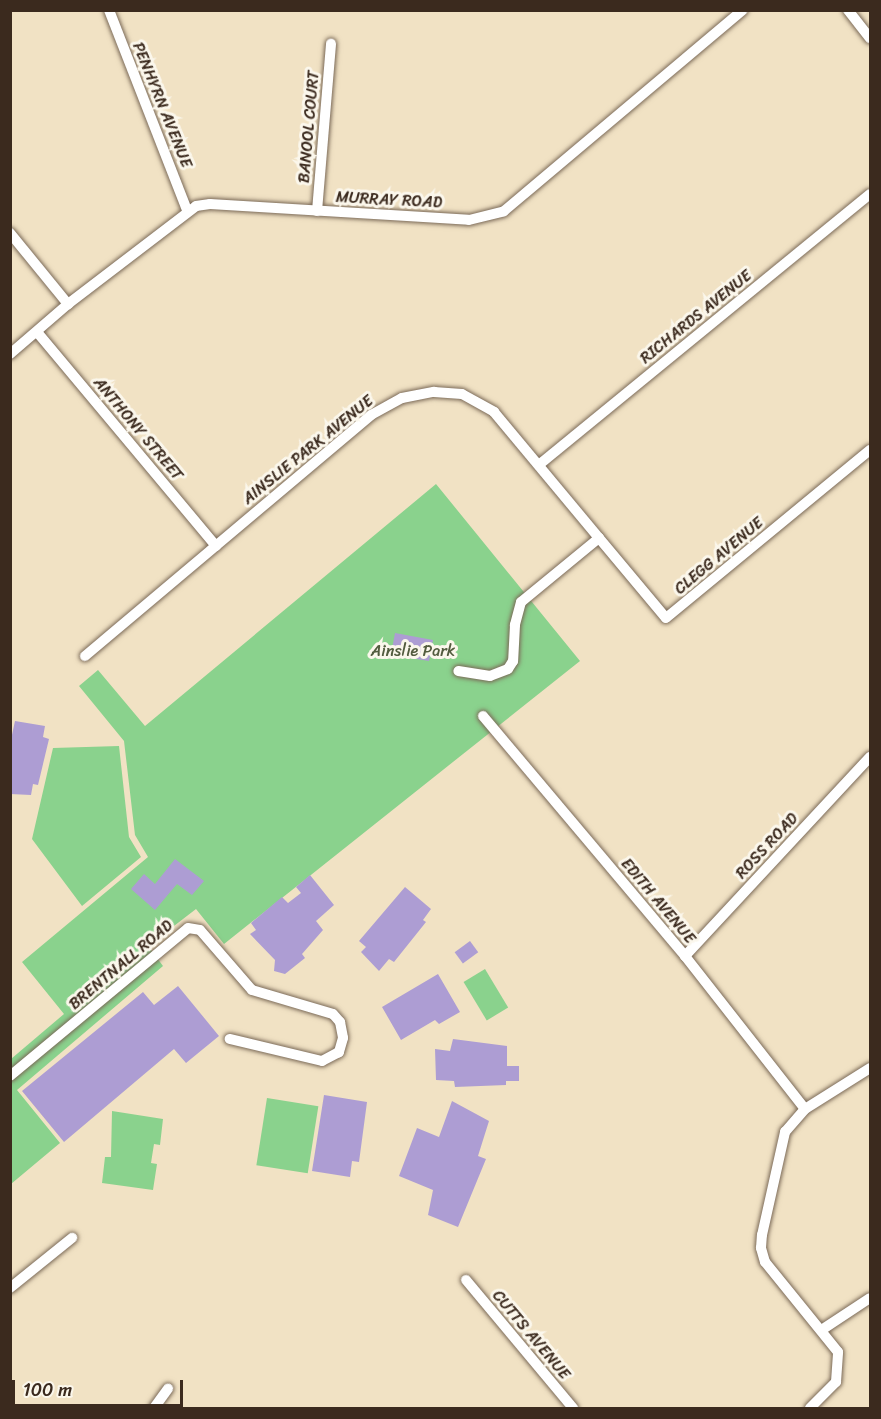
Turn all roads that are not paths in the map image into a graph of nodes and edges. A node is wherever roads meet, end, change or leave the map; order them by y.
1 (109, 10) edge
2 (744, 10) edge
3 (848, 10) edge
4 (870, 38) edge
5 (330, 44) dead end
6 (870, 194) edge
7 (187, 210) junction
8 (317, 211) junction
9 (10, 233) edge
10 (68, 304) junction
11 (37, 332) junction
12 (10, 354) edge
13 (870, 450) edge
14 (540, 464) junction
15 (600, 538) junction
16 (216, 546) junction
17 (85, 656) dead end
18 (458, 671) dead end
19 (483, 716) dead end
20 (870, 757) edge
21 (685, 956) junction
22 (230, 1039) dead end
23 (870, 1068) edge
24 (10, 1076) edge
25 (805, 1109) junction
26 (72, 1238) dead end
27 (466, 1280) dead end
28 (10, 1288) edge
29 (870, 1298) edge
30 (823, 1329) junction
31 (168, 1389) dead end
32 (153, 1408) edge
33 (573, 1408) edge
34 (810, 1408) edge

1 - 7 street, PENHYRN AVENUE
2 - 8 street, MURRAY ROAD
3 - 4 street
5 - 8 street, BANOOL COURT
6 - 14 street, RICHARDS AVENUE
7 - 8 street, MURRAY ROAD
7 - 10 street, MURRAY ROAD
9 - 10 street
10 - 11 street, MURRAY ROAD
11 - 12 street, MURRAY ROAD
11 - 16 street, ANTHONY STREET
13 - 15 street, CLEGG AVENUE
14 - 15 street, AINSLIE PARK AVENUE
14 - 16 street, AINSLIE PARK AVENUE
15 - 18 street
16 - 17 street, AINSLIE PARK AVENUE
19 - 21 street, EDITH AVENUE
20 - 21 street, ROSS ROAD
21 - 25 street, EDITH AVENUE
22 - 24 street, BRENTNALL ROAD
23 - 25 street
25 - 30 street
26 - 28 street
27 - 33 street, CUTTS AVENUE
29 - 30 street
30 - 34 street
31 - 32 street

